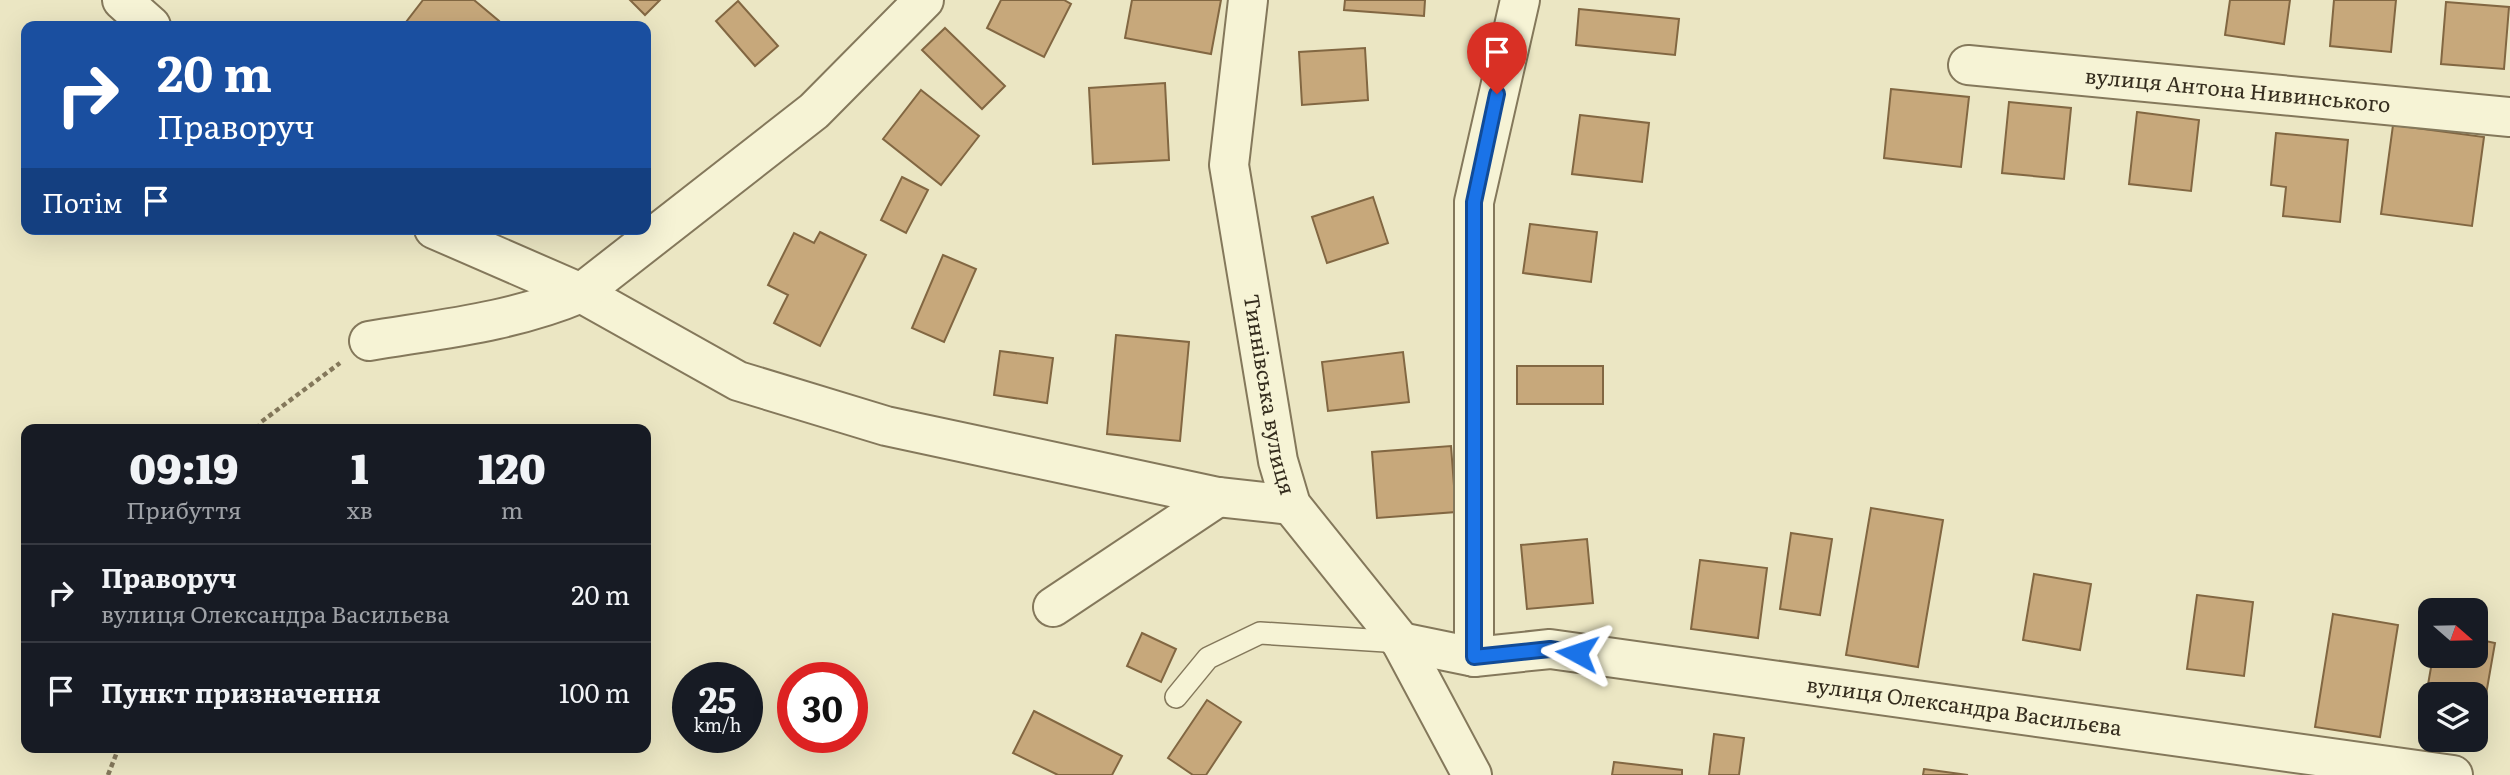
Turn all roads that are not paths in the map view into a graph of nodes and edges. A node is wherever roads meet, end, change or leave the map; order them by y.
1 (122, 0) edge
2 (924, 0) edge
3 (1248, 0) edge
4 (1520, 0) edge
5 (145, 21) edge
6 (1968, 65) dead end
7 (2510, 117) edge
8 (448, 235) edge
9 (581, 293) junction
10 (369, 341) road end
11 (1219, 497) junction
12 (1291, 506) junction
13 (1053, 607) dead end
14 (1401, 642) junction
15 (1474, 657) junction
16 (1176, 697) dead end
17 (1472, 775) edge
18 (2453, 775) edge

1 - 5 street
2 - 9 street
3 - 12 street, Тиннівська вулиця
4 - 15 street
6 - 7 street, вулиця Антона Нивинського
8 - 9 street
9 - 10 street
9 - 11 street
11 - 12 street
11 - 13 street
12 - 14 street, Тиннівська вулиця
14 - 15 street, вулиця Олександра Васильєва
14 - 16 lane
14 - 17 street, Тиннівська вулиця
15 - 18 street, вулиця Олександра Васильєва

